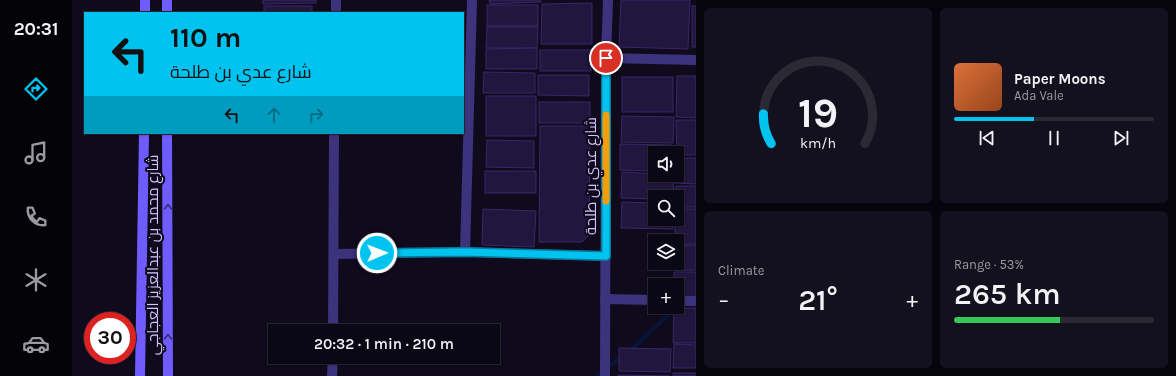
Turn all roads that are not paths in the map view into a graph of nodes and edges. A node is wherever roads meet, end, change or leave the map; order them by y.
1 (145, 0) edge
2 (167, 0) edge
3 (336, 0) edge
4 (472, 0) edge
5 (608, 0) edge
6 (145, 12) edge
7 (167, 12) edge
8 (336, 12) edge
9 (606, 58) junction
10 (696, 60) edge
11 (144, 134) edge
12 (167, 134) edge
13 (334, 134) edge
14 (465, 252) junction
15 (334, 254) junction
16 (606, 256) junction
17 (605, 299) junction
18 (648, 300) edge
19 (684, 301) edge
20 (696, 301) edge
21 (333, 324) edge
22 (333, 364) edge
23 (140, 376) edge
24 (168, 376) edge
25 (332, 376) edge
26 (605, 376) edge

1 - 6 street
2 - 7 street
3 - 8 street
4 - 14 street
5 - 9 street, شارع عدي بن طلحة
9 - 10 street
9 - 16 street, شارع عدي بن طلحة
11 - 23 street, شارع محمد بن عبدالعزيز العجاجي
24 -> 12 street, شارع محمد بن عبدالعزيز العجاجي
13 - 15 street
14 - 15 street
14 - 16 street
15 - 21 street
16 - 17 street, شارع عدي بن طلحة
17 - 18 street
17 - 26 street, شارع عدي بن طلحة
19 - 20 street
22 - 25 street

